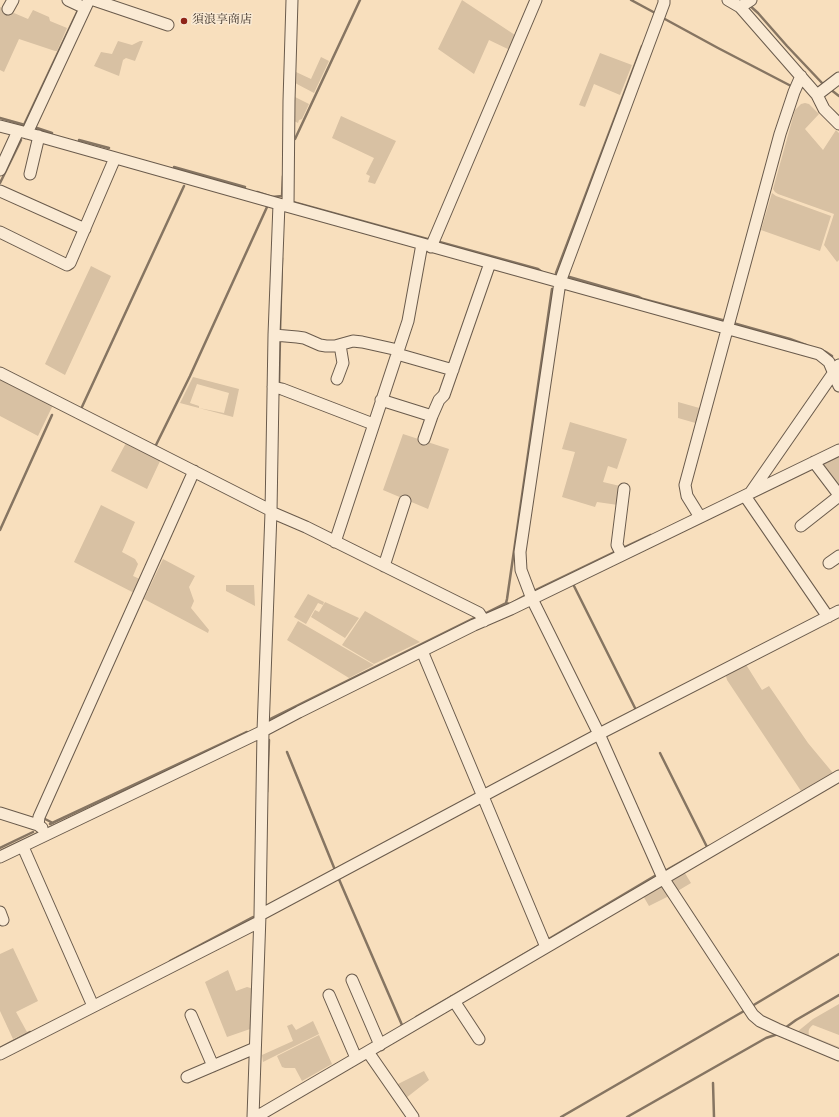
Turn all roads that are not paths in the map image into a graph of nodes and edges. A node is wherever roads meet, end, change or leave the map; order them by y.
1 (68, 0) edge
2 (94, 0) edge
3 (292, 0) edge
4 (536, 0) edge
5 (664, 0) edge
6 (728, 0) edge
7 (746, 3) edge
8 (87, 4) edge
9 (168, 25) dead end
10 (839, 78) edge
11 (797, 85) junction
12 (824, 89) junction
13 (839, 124) edge
14 (0, 126) edge
15 (25, 129) junction
16 (39, 136) junction
17 (116, 158) junction
18 (0, 170) edge
19 (30, 174) dead end
20 (0, 192) edge
21 (283, 205) junction
22 (85, 229) junction
23 (0, 232) edge
24 (430, 243) junction
25 (490, 263) junction
26 (560, 282) junction
27 (729, 324) junction
28 (278, 335) junction
29 (340, 345) junction
30 (399, 354) junction
31 (836, 368) edge
32 (452, 370) junction
33 (0, 373) edge
34 (337, 379) dead end
35 (839, 386) edge
36 (277, 387) junction
37 (384, 401) junction
38 (432, 416) junction
39 (373, 424) junction
40 (424, 439) dead end
41 (839, 450) edge
42 (814, 462) junction
43 (197, 473) junction
44 (624, 489) dead end
45 (748, 494) junction
46 (839, 496) edge
47 (405, 501) dead end
48 (271, 511) junction
49 (700, 517) junction
50 (801, 526) dead end
51 (336, 539) junction
52 (622, 555) junction
53 (839, 556) edge
54 (829, 564) dead end
55 (384, 566) junction
56 (532, 599) junction
57 (839, 611) edge
58 (826, 614) junction
59 (484, 621) junction
60 (422, 651) junction
61 (264, 731) junction
62 (598, 731) junction
63 (839, 776) edge
64 (484, 794) junction
65 (0, 814) edge
66 (38, 821) junction
67 (49, 834) junction
68 (23, 847) junction
69 (0, 857) edge
70 (662, 875) junction
71 (260, 919) junction
72 (544, 944) junction
73 (352, 980) dead end
74 (328, 994) dead end
75 (454, 1001) junction
76 (92, 1003) junction
77 (191, 1015) dead end
78 (479, 1039) dead end
79 (380, 1045) junction
80 (256, 1048) junction
81 (368, 1052) junction
82 (0, 1054) edge
83 (839, 1055) edge
84 (356, 1058) junction
85 (213, 1066) junction
86 (187, 1078) dead end
87 (253, 1117) edge
88 (256, 1117) edge
89 (413, 1117) edge

1 - 8 street
2 - 9 street
3 - 21 street
4 - 24 street
5 - 26 street
6 - 7 street
7 - 11 street
8 - 15 street
10 - 12 street
11 - 12 street
11 - 27 street
12 - 13 street
14 - 15 street
15 - 16 street
15 - 18 street
16 - 17 street
16 - 19 street
17 - 21 street
17 - 22 street
20 - 22 street
21 - 24 street
21 - 28 street
22 - 23 street
24 - 25 street
24 - 30 street
25 - 26 street
25 - 32 street
26 - 27 street
26 - 56 street
27 - 31 street
27 - 49 street
28 - 29 street
28 - 36 street
29 - 30 street
29 - 34 street
30 - 32 street
30 - 37 street
31 - 35 street
31 - 45 street
32 - 38 street
33 - 43 street
36 - 39 street
36 - 48 street
37 - 38 street
37 - 39 street
38 - 40 street
39 - 51 street
41 - 42 street
42 - 45 street
42 - 46 street
43 - 48 street
43 - 66 street
44 - 52 street
45 - 49 street
45 - 58 street
46 - 50 street
47 - 55 street
48 - 51 street
48 - 61 street
49 - 52 street
51 - 55 street
52 - 56 street
53 - 54 street
55 - 59 street
56 - 59 street
56 - 62 street
57 - 58 street
58 - 62 street
59 - 60 street
60 - 61 street
60 - 64 street
61 - 67 street
61 - 71 street
62 - 64 street
62 - 70 street
63 - 70 street
64 - 71 street
64 - 72 street
65 - 66 street
66 - 67 street
67 - 68 street
68 - 69 street
68 - 76 street
70 - 72 street
70 - 83 street
71 - 76 street
71 - 80 street
72 - 75 street
73 - 79 street
74 - 84 street
75 - 78 street
75 - 79 street
76 - 82 street
77 - 85 street
79 - 81 street
80 - 85 street
80 - 87 street
81 - 84 street
81 - 89 street
84 - 88 street
85 - 86 street

